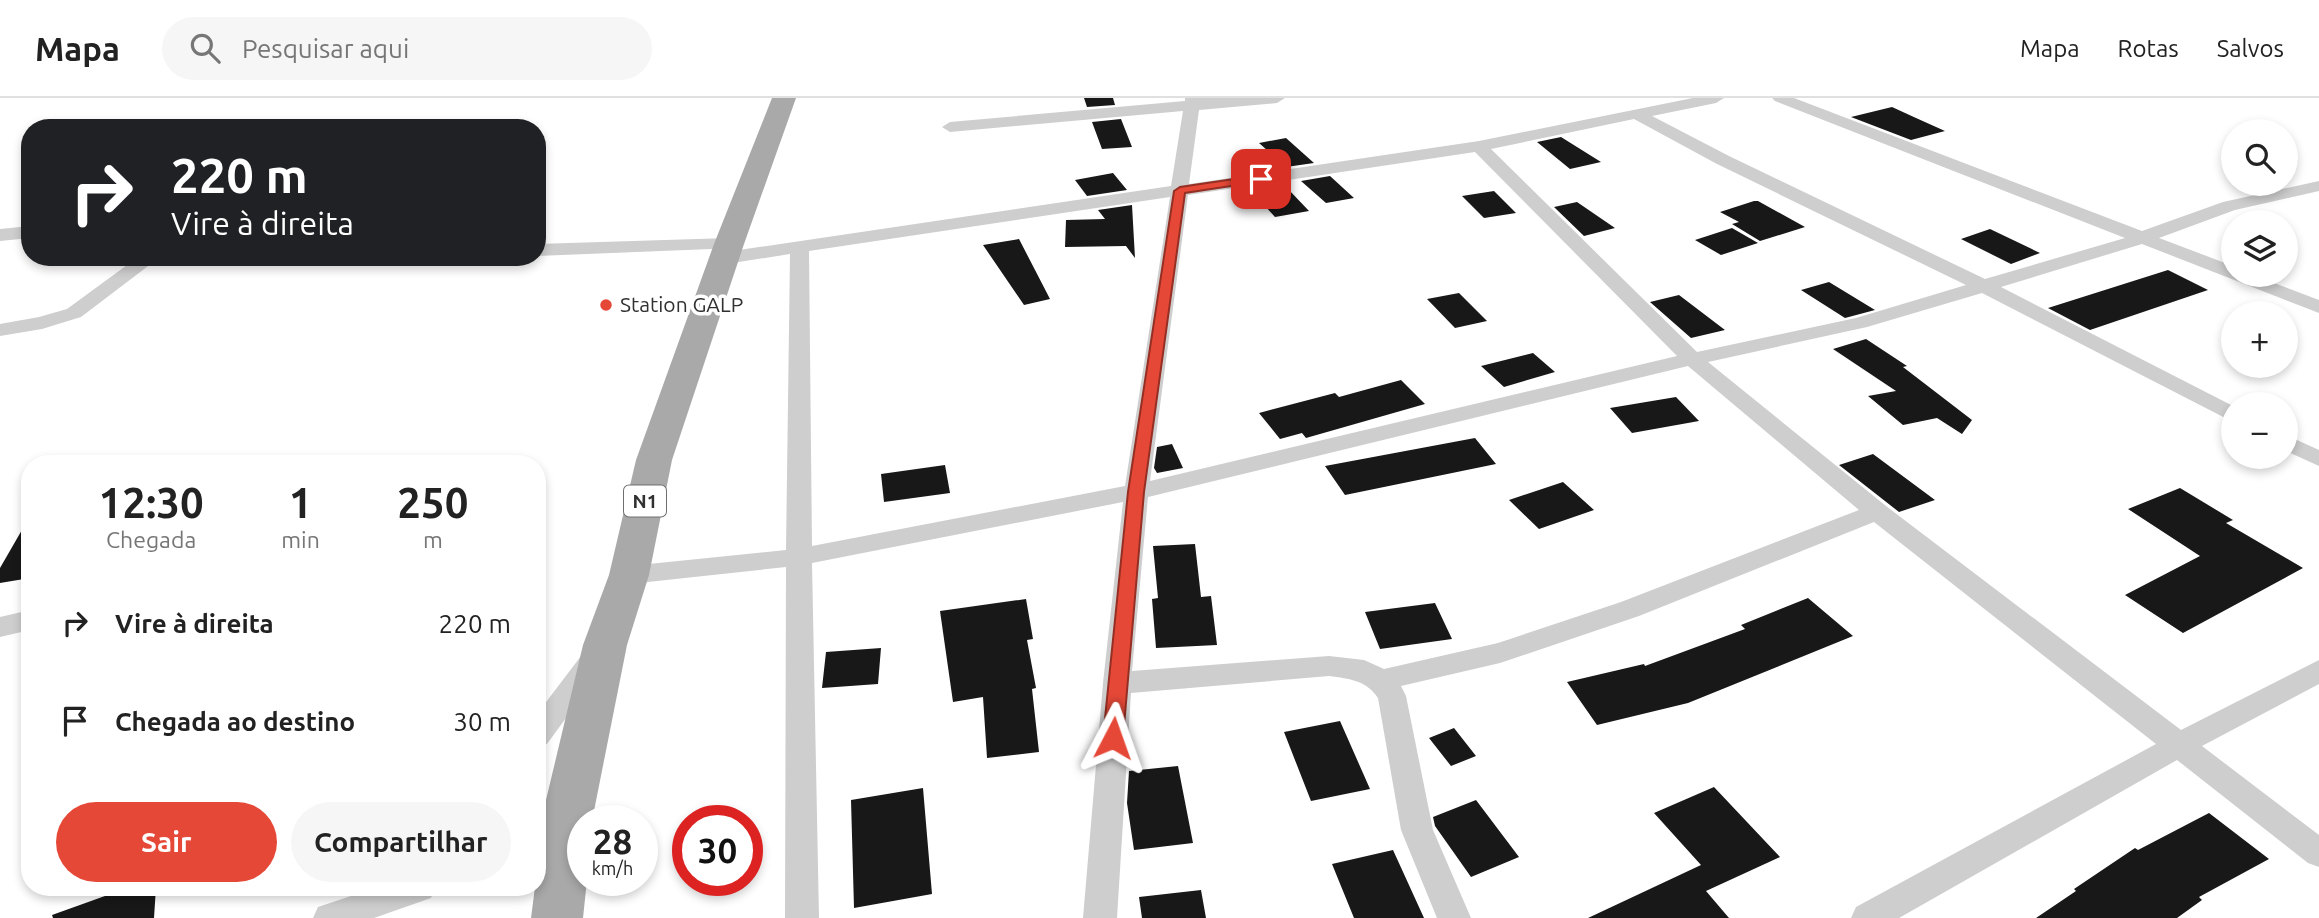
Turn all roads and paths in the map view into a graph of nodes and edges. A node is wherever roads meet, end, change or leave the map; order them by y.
1 (784, 98) edge
2 (1278, 98) edge
3 (1716, 98) edge
4 (1780, 98) edge
5 (1193, 102) edge
6 (1638, 115) junction
7 (950, 127) dead end
8 (1479, 146) junction
9 (2319, 186) edge
10 (1180, 191) junction
11 (21, 233) edge
12 (0, 235) edge
13 (2143, 238) junction
14 (800, 246) junction
15 (546, 250) edge
16 (727, 251) junction
17 (139, 266) edge
18 (2221, 269) edge
19 (1984, 286) junction
20 (2268, 287) edge
21 (2319, 307) edge
22 (0, 330) edge
23 (1692, 359) junction
24 (2221, 409) edge
25 (2298, 448) edge
26 (2319, 459) edge
27 (1136, 492) junction
28 (1877, 512) junction
29 (799, 557) junction
30 (629, 575) junction
31 (21, 622) edge
32 (0, 627) edge
33 (605, 645) junction
34 (2319, 671) edge
35 (1381, 680) junction
36 (1117, 683) junction
37 (546, 724) edge
38 (2179, 745) junction
39 (2319, 853) edge
40 (395, 896) edge
41 (412, 896) edge
42 (330, 918) edge
43 (394, 918) edge
44 (557, 918) edge
45 (802, 918) edge
46 (1100, 918) edge
47 (1454, 918) edge
48 (1868, 918) edge

1 - 16 main road, N1
2 - 5 street
3 - 6 street
4 - 13 street
5 - 7 street
5 - 10 street
6 - 8 street
6 - 19 street
8 - 10 street
8 - 23 street
9 - 13 street
10 - 14 street
10 - 27 street
11 - 12 street
13 - 18 street
13 - 19 street
14 - 16 street
14 - 29 street
15 - 16 street
16 - 30 main road, N1
17 - 22 street
19 - 23 street
19 - 24 street
20 - 21 street
23 - 27 street
23 - 28 street
25 - 26 street
27 - 29 street
27 - 36 street
28 - 35 street
28 - 38 street
29 - 30 street
29 - 45 street
30 - 33 main road, N1
31 - 32 street
33 - 37 street
33 - 44 main road, N1
34 - 38 street
35 - 36 street
35 - 47 street
36 - 46 street
38 - 39 street
38 - 48 street
40 - 42 street
41 - 43 street

